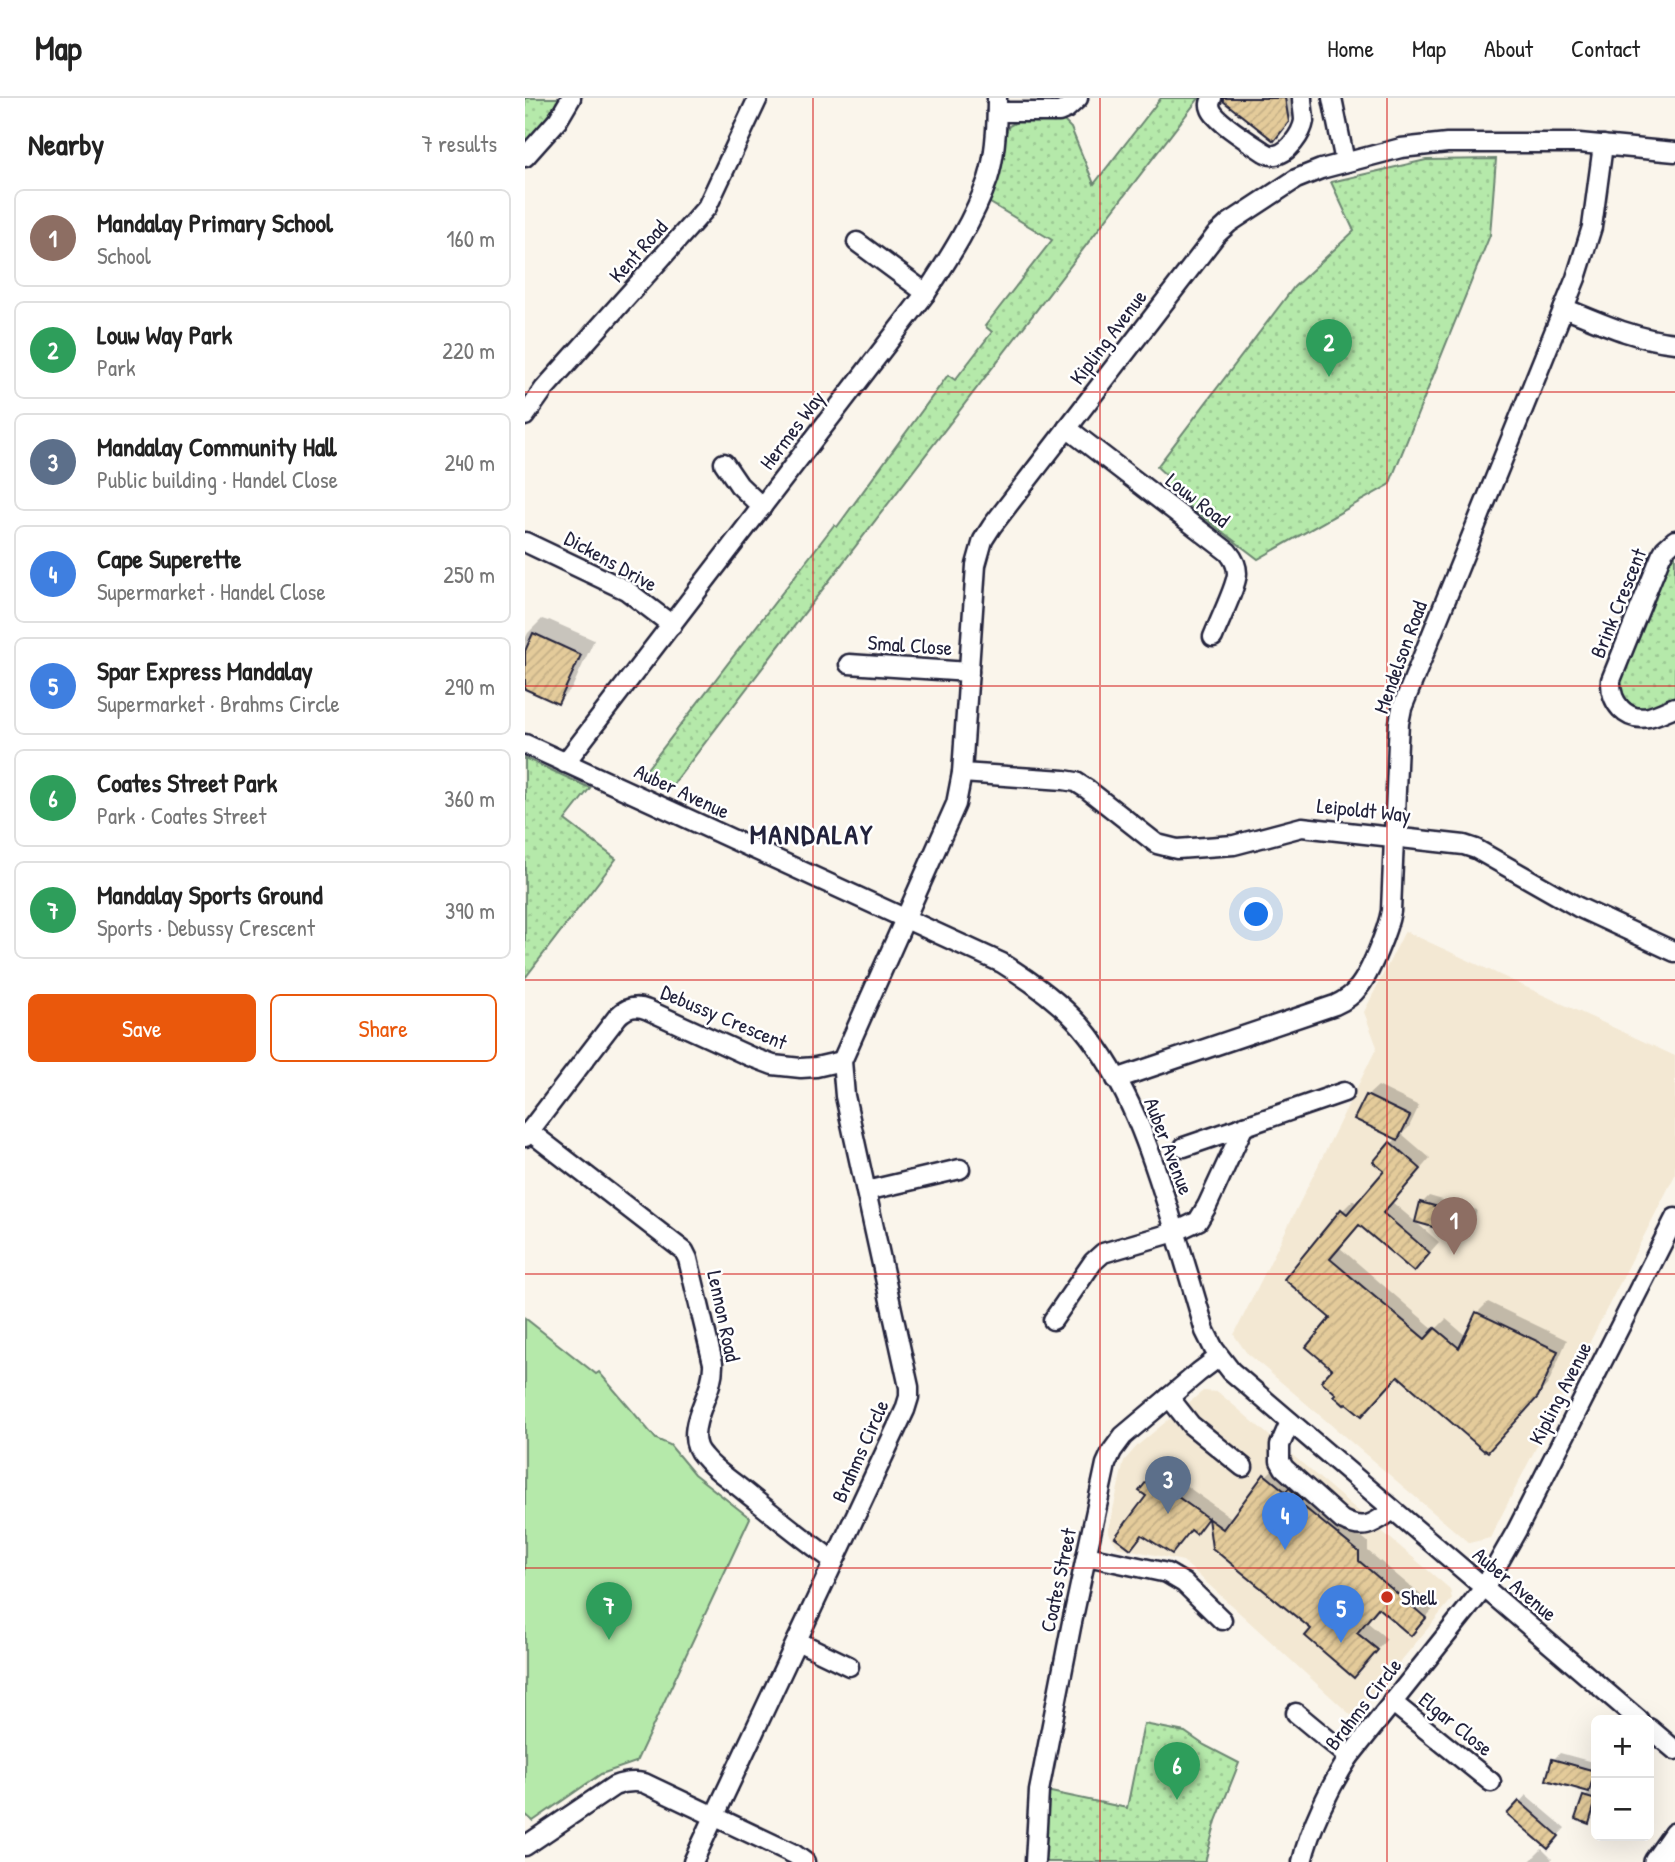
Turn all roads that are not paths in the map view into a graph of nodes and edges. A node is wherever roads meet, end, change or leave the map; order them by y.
1 (571, 98) edge
2 (758, 98) edge
3 (1078, 98) edge
4 (1212, 98) edge
5 (1302, 98) edge
6 (1332, 98) edge
7 (997, 105) edge
8 (1603, 145) junction
9 (1286, 149) junction
10 (1675, 152) edge
11 (525, 157) edge
12 (1345, 162) junction
13 (1306, 175) junction
14 (857, 242) dead end
15 (926, 293) junction
16 (1564, 308) junction
17 (1675, 343) edge
18 (525, 416) edge
19 (1067, 428) junction
20 (724, 463) dead end
21 (762, 507) junction
22 (1675, 540) edge
23 (525, 542) edge
24 (672, 625) junction
25 (1213, 637) dead end
26 (849, 664) dead end
27 (969, 672) junction
28 (1675, 707) edge
29 (525, 744) edge
30 (565, 763) junction
31 (962, 773) junction
32 (1394, 836) junction
33 (904, 918) junction
34 (1675, 952) edge
35 (842, 1061) junction
36 (1117, 1079) junction
37 (1344, 1092) dead end
38 (1244, 1126) junction
39 (527, 1134) edge
40 (1184, 1147) dead end
41 (960, 1169) dead end
42 (866, 1191) junction
43 (1675, 1218) edge
44 (1175, 1232) junction
45 (1053, 1320) dead end
46 (1219, 1357) junction
47 (1169, 1397) junction
48 (1290, 1422) junction
49 (1244, 1467) dead end
50 (1393, 1510) junction
51 (1087, 1556) junction
52 (834, 1561) junction
53 (1485, 1588) junction
54 (1222, 1620) dead end
55 (797, 1641) junction
56 (849, 1666) dead end
57 (1392, 1702) junction
58 (1296, 1713) dead end
59 (1633, 1715) edge
60 (1654, 1732) edge
61 (1675, 1750) edge
62 (1349, 1757) junction
63 (1491, 1782) dead end
64 (714, 1816) junction
65 (1675, 1835) edge
66 (525, 1846) edge
67 (693, 1862) edge
68 (805, 1862) edge
69 (1035, 1862) edge
70 (1302, 1862) edge
71 (1657, 1862) edge

1 - 11 street
2 - 18 street, Kent Road
3 - 7 street
4 - 9 street
5 - 9 street
6 - 12 street
7 - 15 street, Hermes Way
8 - 10 street, Kipling Avenue
8 - 12 street, Kipling Avenue
8 - 16 street, Mendelson Road
9 - 13 street
12 - 13 street, Kipling Avenue
13 - 19 street, Kipling Avenue
14 - 15 street
15 - 21 street, Hermes Way
16 - 17 street
16 - 32 street, Mendelson Road
19 - 25 street, Louw Road
19 - 27 street, Kipling Avenue
20 - 21 street
21 - 24 street, Hermes Way
22 - 28 street, Brink Crescent
23 - 24 street, Dickens Drive
24 - 30 street, Hermes Way
26 - 27 street, Smal Close
27 - 31 street, Kipling Avenue
29 - 30 street, Auber Avenue
30 - 33 street, Auber Avenue
31 - 32 street, Leipoldt Way
31 - 33 street, Kipling Avenue
32 - 34 street, Leipoldt Way
32 - 36 street, Mendelson Road
33 - 35 street, Brahms Circle
33 - 36 street, Auber Avenue
35 - 39 street, Debussy Crescent
35 - 42 street, Brahms Circle
36 - 44 street, Auber Avenue
37 - 38 street
38 - 40 street
38 - 44 street
39 - 52 street, Lennon Road
41 - 42 street
42 - 52 street, Brahms Circle
43 - 53 street, Kipling Avenue
44 - 45 street
44 - 46 street, Auber Avenue
46 - 47 street, Coates Street
46 - 48 street, Auber Avenue
47 - 49 street
47 - 51 street, Coates Street
48 - 50 street, Auber Avenue
48 - 50 street
50 - 53 street, Auber Avenue
51 - 54 street
51 - 69 street, Coates Street
52 - 55 street, Brahms Circle
53 - 57 street, Brahms Circle
53 - 59 street, Auber Avenue
55 - 56 street
55 - 64 street, Brahms Circle
57 - 62 street, Brahms Circle
57 - 63 street, Elgar Close
58 - 62 street
60 - 61 street
62 - 70 street, Brahms Circle
64 - 66 street
64 - 67 street, Brahms Circle
64 - 68 street
65 - 71 main road

